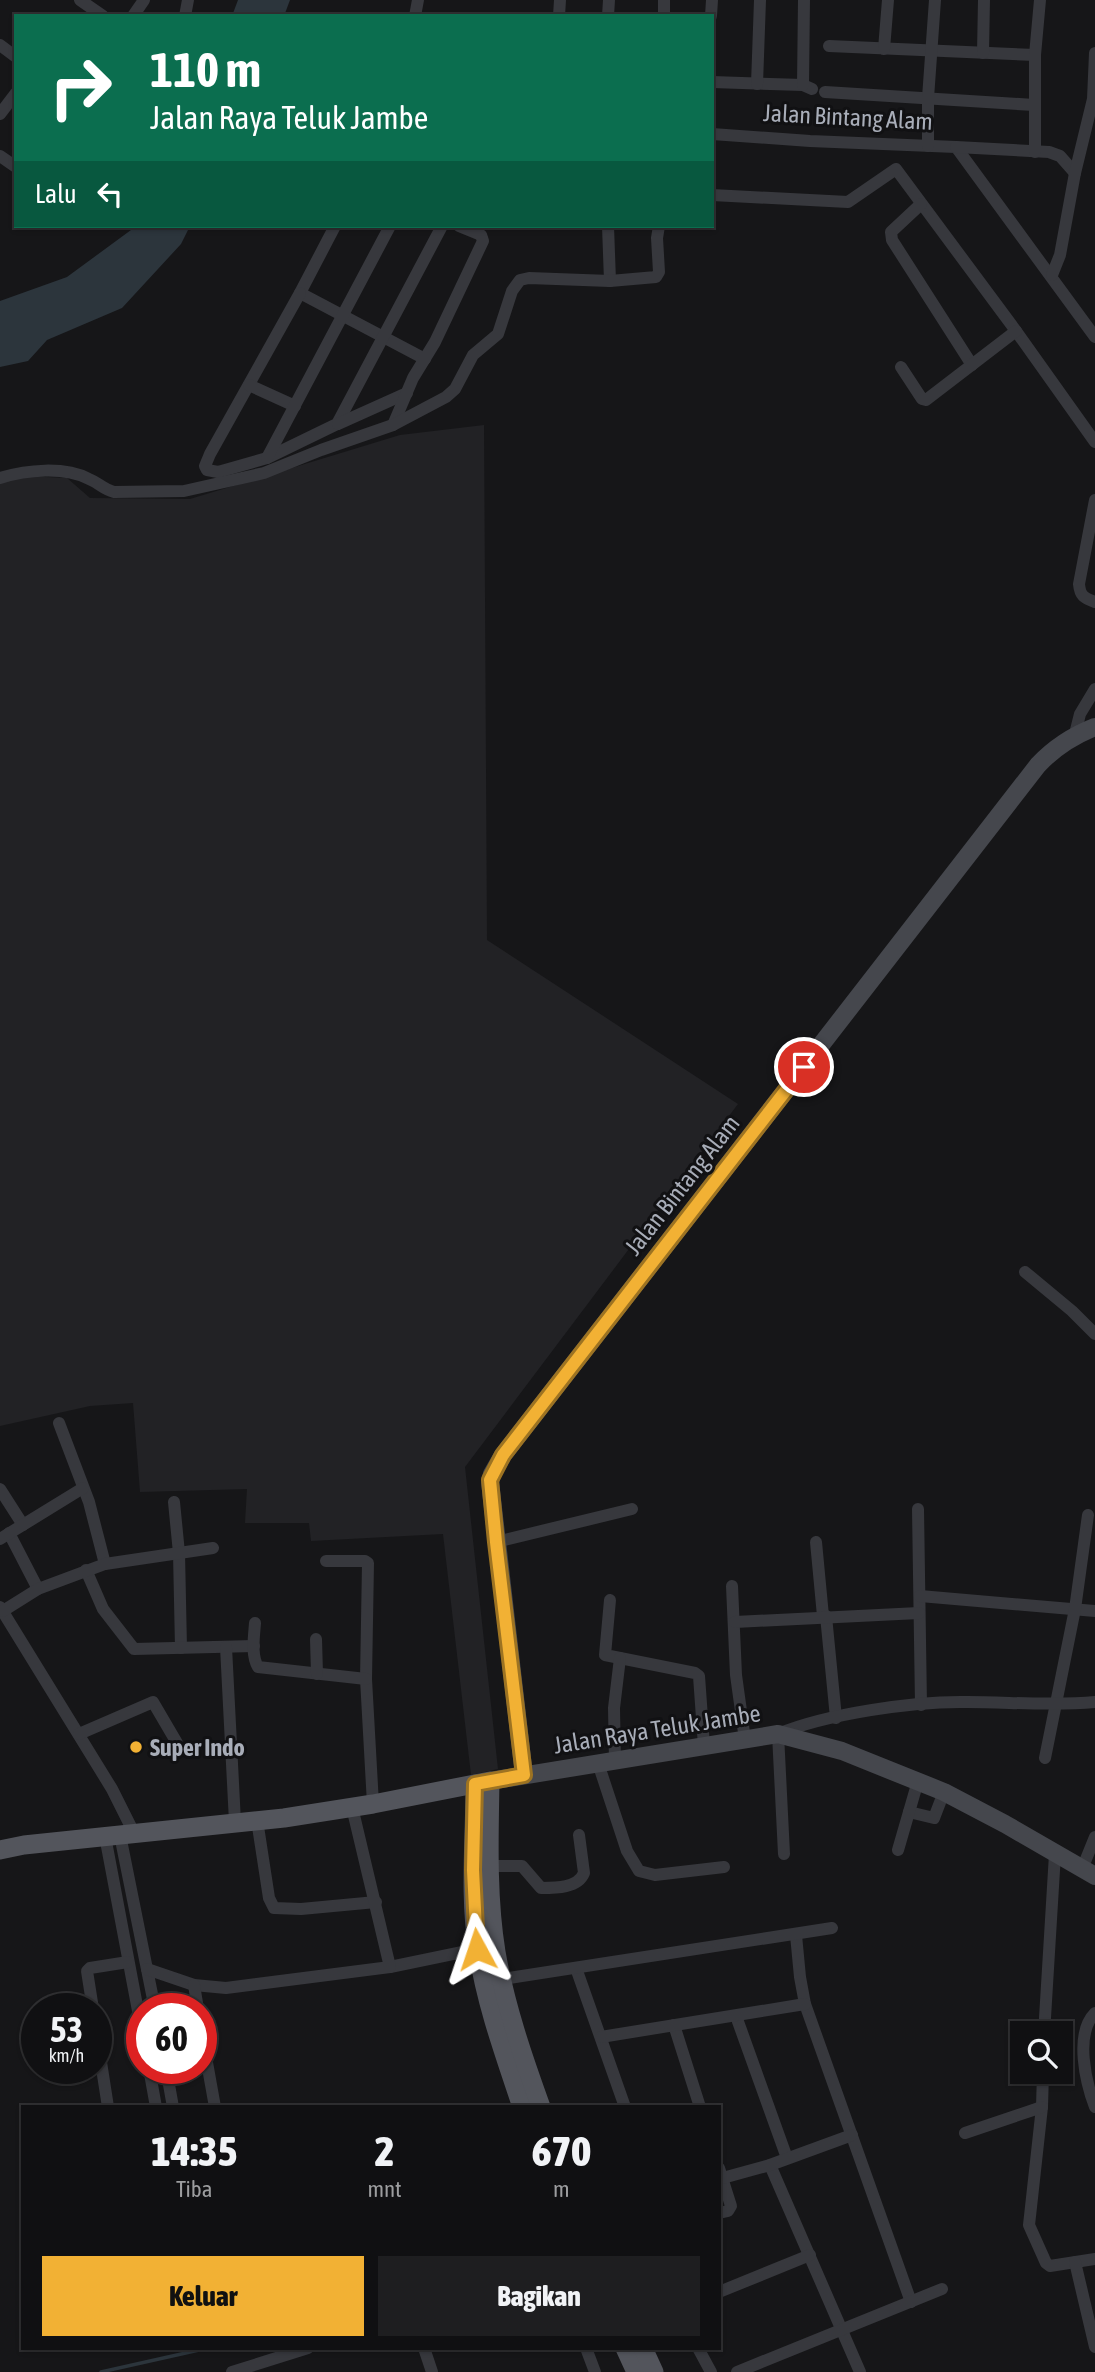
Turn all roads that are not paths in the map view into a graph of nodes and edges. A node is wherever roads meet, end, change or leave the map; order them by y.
1 (760, 0) edge
2 (804, 0) edge
3 (888, 0) edge
4 (935, 0) edge
5 (984, 0) edge
6 (1040, 0) edge
7 (82, 1) edge
8 (100, 14) edge
9 (829, 46) dead end
10 (884, 49) junction
11 (932, 51) junction
12 (1095, 52) edge
13 (983, 53) junction
14 (1035, 55) junction
15 (714, 82) edge
16 (757, 84) junction
17 (813, 89) junction
18 (14, 96) edge
19 (929, 98) junction
20 (1094, 99) edge
21 (1034, 105) junction
22 (0, 114) edge
23 (714, 134) edge
24 (928, 146) junction
25 (957, 147) junction
26 (1035, 152) junction
27 (1075, 173) junction
28 (714, 195) edge
29 (921, 204) junction
30 (334, 228) edge
31 (389, 228) edge
32 (441, 228) edge
33 (464, 228) edge
34 (608, 228) edge
35 (659, 228) edge
36 (1052, 275) junction
37 (610, 281) junction
38 (300, 293) junction
39 (340, 316) junction
40 (1016, 331) junction
41 (383, 336) junction
42 (1095, 337) edge
43 (425, 359) junction
44 (972, 365) junction
45 (901, 367) dead end
46 (249, 385) junction
47 (407, 393) junction
48 (295, 407) junction
49 (337, 424) junction
50 (393, 425) junction
51 (1095, 442) edge
52 (267, 458) junction
53 (0, 478) edge
54 (1095, 509) edge
55 (1095, 602) edge
56 (1095, 689) edge
57 (1095, 727) edge
58 (1075, 734) junction
59 (1025, 1272) dead end
60 (1094, 1331) edge
61 (59, 1423) dead end
62 (83, 1488) junction
63 (0, 1489) edge
64 (174, 1502) dead end
65 (632, 1508) dead end
66 (918, 1509) dead end
67 (1088, 1515) dead end
68 (23, 1525) junction
69 (4, 1536) edge
70 (496, 1542) junction
71 (816, 1542) dead end
72 (213, 1548) dead end
73 (178, 1553) junction
74 (326, 1561) dead end
75 (105, 1564) junction
76 (86, 1570) junction
77 (732, 1586) dead end
78 (38, 1589) junction
79 (920, 1596) junction
80 (610, 1600) dead end
81 (1, 1609) edge
82 (1075, 1609) junction
83 (1095, 1611) edge
84 (919, 1612) junction
85 (825, 1616) junction
86 (735, 1622) junction
87 (255, 1623) dead end
88 (317, 1639) dead end
89 (254, 1646) junction
90 (226, 1647) junction
91 (181, 1648) junction
92 (620, 1658) junction
93 (317, 1674) junction
94 (366, 1679) junction
95 (1057, 1702) junction
96 (1095, 1702) edge
97 (921, 1705) junction
98 (836, 1718) junction
99 (79, 1734) junction
100 (778, 1734) junction
101 (745, 1740) junction
102 (177, 1742) dead end
103 (704, 1746) junction
104 (1045, 1758) dead end
105 (607, 1762) junction
106 (524, 1775) junction
107 (918, 1781) junction
108 (483, 1782) junction
109 (944, 1792) junction
110 (373, 1804) junction
111 (352, 1807) junction
112 (909, 1812) junction
113 (257, 1821) junction
114 (236, 1822) junction
115 (120, 1835) junction
116 (579, 1835) dead end
117 (1095, 1837) edge
118 (0, 1850) edge
119 (898, 1850) dead end
120 (784, 1854) dead end
121 (1055, 1854) junction
122 (489, 1866) junction
123 (724, 1867) dead end
124 (128, 1873) junction
125 (1088, 1873) edge
126 (112, 1876) junction
127 (376, 1902) junction
128 (832, 1928) dead end
129 (796, 1934) junction
130 (477, 1949) junction
131 (128, 1962) junction
132 (390, 1967) junction
133 (576, 1968) junction
134 (147, 1969) junction
135 (499, 1981) junction
136 (194, 1985) junction
137 (90, 1993) edge
138 (134, 1993) edge
139 (152, 1993) edge
140 (195, 1993) edge
141 (805, 2004) junction
142 (1095, 2013) edge
143 (736, 2016) junction
144 (1045, 2021) edge
145 (674, 2025) junction
146 (601, 2037) junction
147 (104, 2084) edge
148 (152, 2084) edge
149 (169, 2084) edge
150 (211, 2084) edge
151 (1043, 2084) edge
152 (108, 2105) edge
153 (156, 2105) edge
154 (173, 2105) edge
155 (215, 2105) edge
156 (522, 2105) edge
157 (540, 2105) edge
158 (545, 2105) edge
159 (624, 2105) edge
160 (699, 2105) edge
161 (1042, 2107) junction
162 (1095, 2107) edge
163 (965, 2133) dead end
164 (852, 2135) junction
165 (787, 2158) junction
166 (770, 2165) junction
167 (721, 2175) edge
168 (721, 2178) edge
169 (721, 2213) edge
170 (810, 2255) junction
171 (1095, 2259) edge
172 (1075, 2262) junction
173 (942, 2288) dead end
174 (721, 2291) edge
175 (911, 2302) junction
176 (1092, 2315) edge
177 (842, 2330) junction
178 (1095, 2347) edge
179 (302, 2350) edge
180 (425, 2350) edge
181 (587, 2350) edge
182 (626, 2350) edge
183 (644, 2350) edge
184 (654, 2350) edge
185 (699, 2350) edge
186 (235, 2371) edge
187 (432, 2372) edge
188 (595, 2372) edge
189 (636, 2372) edge
190 (654, 2372) edge
191 (663, 2372) edge
192 (711, 2372) edge
193 (737, 2372) edge
194 (860, 2372) edge

1 - 16 street
2 - 17 street
3 - 10 street
4 - 11 street
5 - 13 street
6 - 14 street
7 - 8 street
9 - 10 street
10 - 11 street
11 - 13 street
11 - 19 street
12 - 20 street
13 - 14 street
14 - 21 street
15 - 16 street
16 - 17 street
17 - 19 street
18 - 22 street
19 - 21 street
19 - 24 street
20 - 27 street
21 - 26 street
23 - 24 street, Jalan Bintang Alam
24 - 25 street, Jalan Bintang Alam
25 - 26 street
25 - 36 street, Jalan Bintang Alam
26 - 27 street
27 - 36 street
28 - 29 street
29 - 40 street
29 - 44 street
30 - 38 street
31 - 39 street
32 - 41 street
33 - 43 street
34 - 37 street
35 - 37 street
36 - 42 street, Jalan Bintang Alam
37 - 50 street
38 - 39 street
38 - 46 street
39 - 41 street
39 - 48 street
40 - 44 street
40 - 51 street
41 - 43 street
41 - 49 street
43 - 47 street
44 - 45 street
46 - 48 street
46 - 52 street
47 - 49 street
47 - 50 street
48 - 52 street
49 - 52 street
50 - 53 street
54 - 55 street
56 - 58 street
57 - 58 street, Jalan Bintang Alam
58 - 70 street, Jalan Bintang Alam
59 - 60 street
61 - 62 street
62 - 68 street
62 - 75 street
63 - 68 street
64 - 73 street
65 - 70 street
66 - 79 street
67 - 82 street
68 - 69 street
69 - 78 street
70 - 106 street, Jalan Bintang Alam
71 - 85 street
72 - 73 street
73 - 75 street
73 - 91 street
74 - 94 street
75 - 76 street
76 - 78 street
76 - 91 street
77 - 86 street
78 - 81 street
79 - 82 street
79 - 84 street
80 - 92 street
81 - 99 street
82 - 83 street
82 - 95 street
84 - 85 street
84 - 97 street
85 - 86 street
85 - 98 street
86 - 101 street
87 - 89 street
88 - 93 street
89 - 90 street
89 - 93 street
90 - 91 street
90 - 114 street
92 - 103 street
92 - 105 street
93 - 94 street
94 - 110 street
95 - 96 street
95 - 97 street
95 - 104 street
97 - 98 street
98 - 100 street
99 - 102 street
99 - 115 street
100 - 101 street, Jalan Raya Teluk Jambe
100 - 107 street, Jalan Raya Teluk Jambe
100 - 120 street
101 - 103 street, Jalan Raya Teluk Jambe
103 - 105 street, Jalan Raya Teluk Jambe
105 - 106 street, Jalan Raya Teluk Jambe
105 - 123 street
106 - 108 street, Jalan Raya Teluk Jambe
107 - 109 street, Jalan Raya Teluk Jambe
107 - 112 street
108 - 110 main road
108 - 122 main road
108 - 130 main road
109 - 112 street
109 - 121 street, Jalan Raya Teluk Jambe
110 - 111 main road
111 - 113 main road
111 - 127 street
112 - 119 street
113 - 114 main road
113 - 127 street
114 - 115 main road
115 - 118 main road
115 - 124 street
115 - 126 street
116 - 122 street
117 - 125 street
121 - 125 street, Jalan Raya Teluk Jambe
121 - 144 street
122 - 135 main road
124 - 126 street
124 - 134 street
126 - 131 street
127 - 132 street
128 - 129 street
129 - 133 street
129 - 141 street
130 - 132 street
130 - 135 main road
131 - 137 street
131 - 138 street
132 - 136 street
133 - 135 street
133 - 146 street
134 - 136 street
134 - 139 street
135 - 156 main road
135 - 157 main road
135 - 158 street
136 - 140 street
141 - 143 street
141 - 164 street
142 - 162 street
143 - 145 street
143 - 165 street
145 - 146 street
145 - 160 street
146 - 159 street
147 - 152 street
148 - 153 street
149 - 154 street
150 - 155 street
151 - 161 street
161 - 163 street
161 - 172 street
164 - 165 street
164 - 175 street
165 - 166 street
166 - 167 street
166 - 170 street
168 - 169 street
170 - 174 street
170 - 177 street
171 - 172 street
172 - 176 street
173 - 175 street
175 - 177 street
176 - 178 street
177 - 193 street
177 - 194 street
179 - 186 street
180 - 187 street
181 - 188 street
182 - 189 main road
183 - 190 main road
184 - 191 street
185 - 192 street

